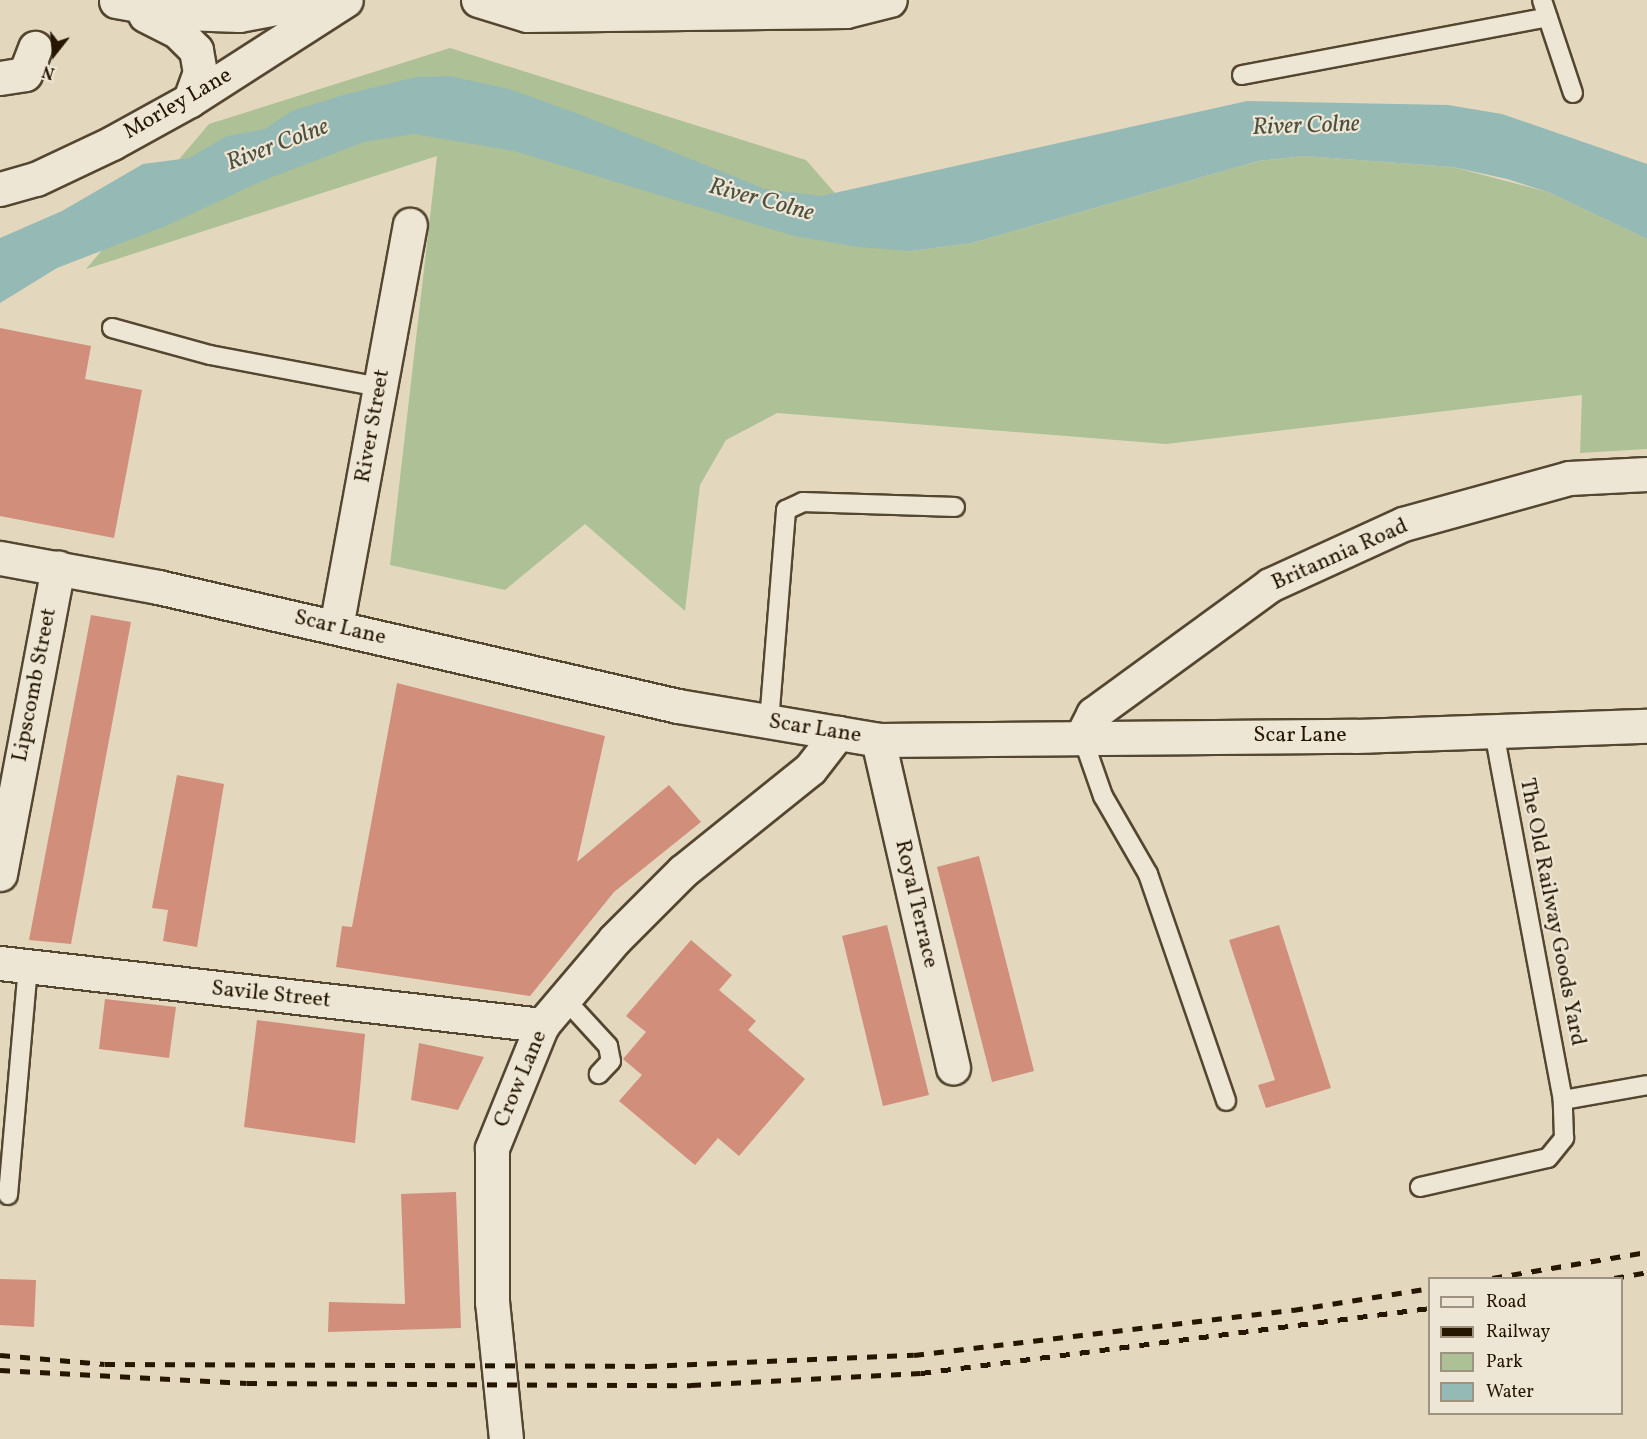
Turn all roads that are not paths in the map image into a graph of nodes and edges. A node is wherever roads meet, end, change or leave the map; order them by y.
1 (115, 0) edge
2 (319, 0) edge
3 (346, 0) edge
4 (478, 0) edge
5 (890, 0) edge
6 (1545, 9) edge
7 (35, 48) dead end
8 (1242, 75) dead end
9 (0, 78) edge
10 (1573, 93) dead end
11 (190, 100) junction
12 (0, 189) edge
13 (410, 225) dead end
14 (112, 328) dead end
15 (380, 387) junction
16 (1647, 474) edge
17 (955, 507) dead end
18 (0, 558) edge
19 (58, 567) junction
20 (336, 627) junction
21 (769, 722) junction
22 (1647, 726) edge
23 (1494, 732) junction
24 (838, 733) junction
25 (1082, 736) junction
26 (878, 740) junction
27 (0, 874) edge
28 (14, 965) edge
29 (564, 998) junction
30 (542, 1025) junction
31 (953, 1068) dead end
32 (599, 1074) dead end
33 (1647, 1085) edge
34 (1563, 1100) junction
35 (1226, 1101) dead end
36 (1420, 1187) dead end
37 (8, 1195) dead end
38 (506, 1439) edge

1 - 2 street
1 - 11 street
3 - 11 street, Morley Lane
4 - 5 street
6 - 8 lane
6 - 10 lane
7 - 9 street
11 - 12 street, Morley Lane
13 - 15 street, River Street
14 - 15 lane
15 - 20 street, River Street
16 - 25 street, Britannia Road
17 - 21 lane
18 - 19 street, Scar Lane
19 - 20 street, Scar Lane
19 - 27 street, Lipscomb Street
20 - 21 street, Scar Lane
21 - 24 street, Scar Lane
22 - 23 street, Scar Lane
23 - 25 street, Scar Lane
23 - 34 lane, The Old Railway Goods Yard
24 - 26 street, Scar Lane
24 - 29 street, Crow Lane
25 - 26 street, Scar Lane
25 - 35 lane
26 - 31 street, Royal Terrace
28 - 30 street, Savile Street
28 - 37 lane
29 - 30 street, Crow Lane
29 - 32 lane
30 - 38 street, Crow Lane
33 - 34 lane
34 - 36 lane, The Old Railway Goods Yard

